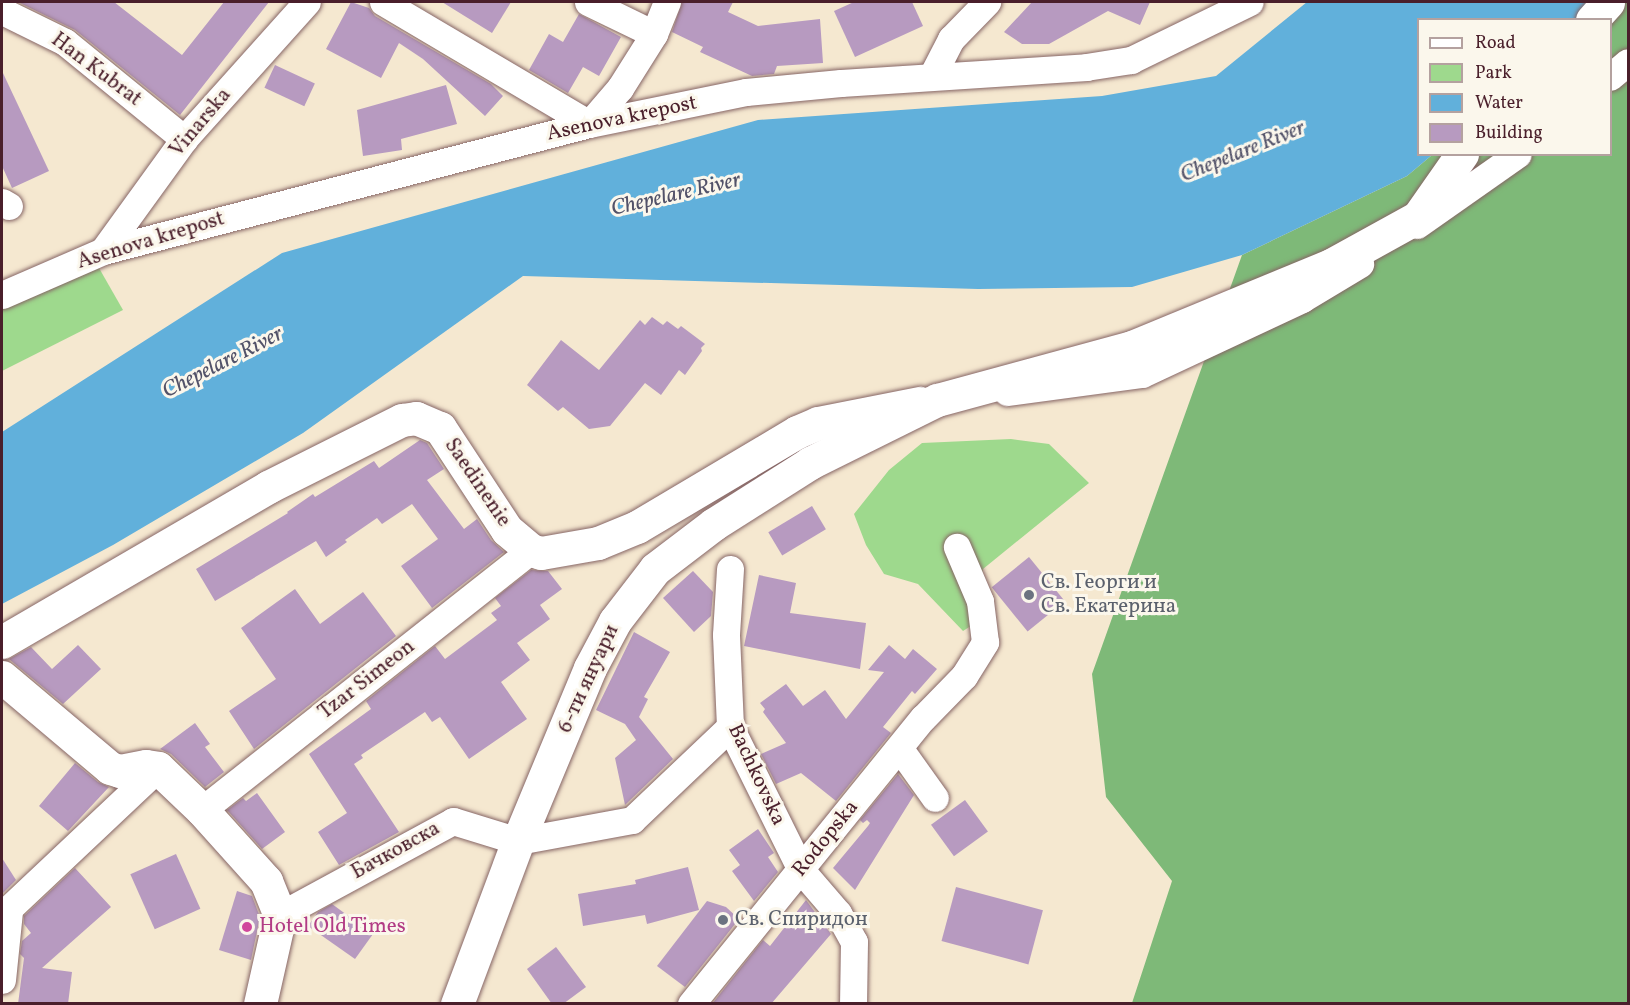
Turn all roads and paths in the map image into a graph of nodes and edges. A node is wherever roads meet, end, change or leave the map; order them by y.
1 (307, 2) edge
2 (383, 2) edge
3 (588, 2) edge
4 (667, 2) edge
5 (987, 2) edge
6 (1250, 2) edge
7 (1608, 2) edge
8 (2, 11) edge
9 (1594, 18) edge
10 (654, 34) junction
11 (1629, 62) edge
12 (932, 76) junction
13 (1612, 76) edge
14 (589, 124) junction
15 (184, 139) junction
16 (1461, 156) edge
17 (1516, 156) edge
18 (104, 251) junction
19 (2, 295) edge
20 (937, 399) junction
21 (957, 547) dead end
22 (531, 550) junction
23 (730, 569) dead end
24 (2, 642) edge
25 (2, 677) edge
26 (730, 727) junction
27 (900, 749) junction
28 (158, 768) junction
29 (935, 798) dead end
30 (202, 810) junction
31 (518, 841) junction
32 (801, 870) junction
33 (5, 913) edge
34 (280, 915) junction
35 (2, 980) edge
36 (260, 1004) edge
37 (457, 1004) edge
38 (691, 1004) edge
39 (853, 1004) edge

1 - 15 street, Vinarska
2 - 14 street
3 - 10 street
4 - 10 street
5 - 12 street
6 - 12 street, Asenova krepost
7 - 9 street
8 - 15 street, Han Kubrat
10 - 14 street
11 - 13 street
12 - 14 street, Asenova krepost
14 - 18 street, Asenova krepost
15 - 18 street, Vinarska
16 - 20 street
17 - 20 street
18 - 19 street, Asenova krepost
20 - 22 street
20 - 31 street, 6-ти януари
21 - 27 street, Rodopska
22 - 24 street, Saedinenie
22 - 30 street, Tzar Simeon
23 - 26 street, Bachkovska
25 - 28 street
26 - 31 street, Бачковска
26 - 32 street, Bachkovska
27 - 29 street
27 - 32 street, Rodopska
28 - 30 street
28 - 33 street
30 - 34 street
31 - 34 street, Бачковска
31 - 37 street, 6-ти януари
32 - 38 street, Rodopska
32 - 39 street, Bachkovska
33 - 35 street
34 - 36 street

